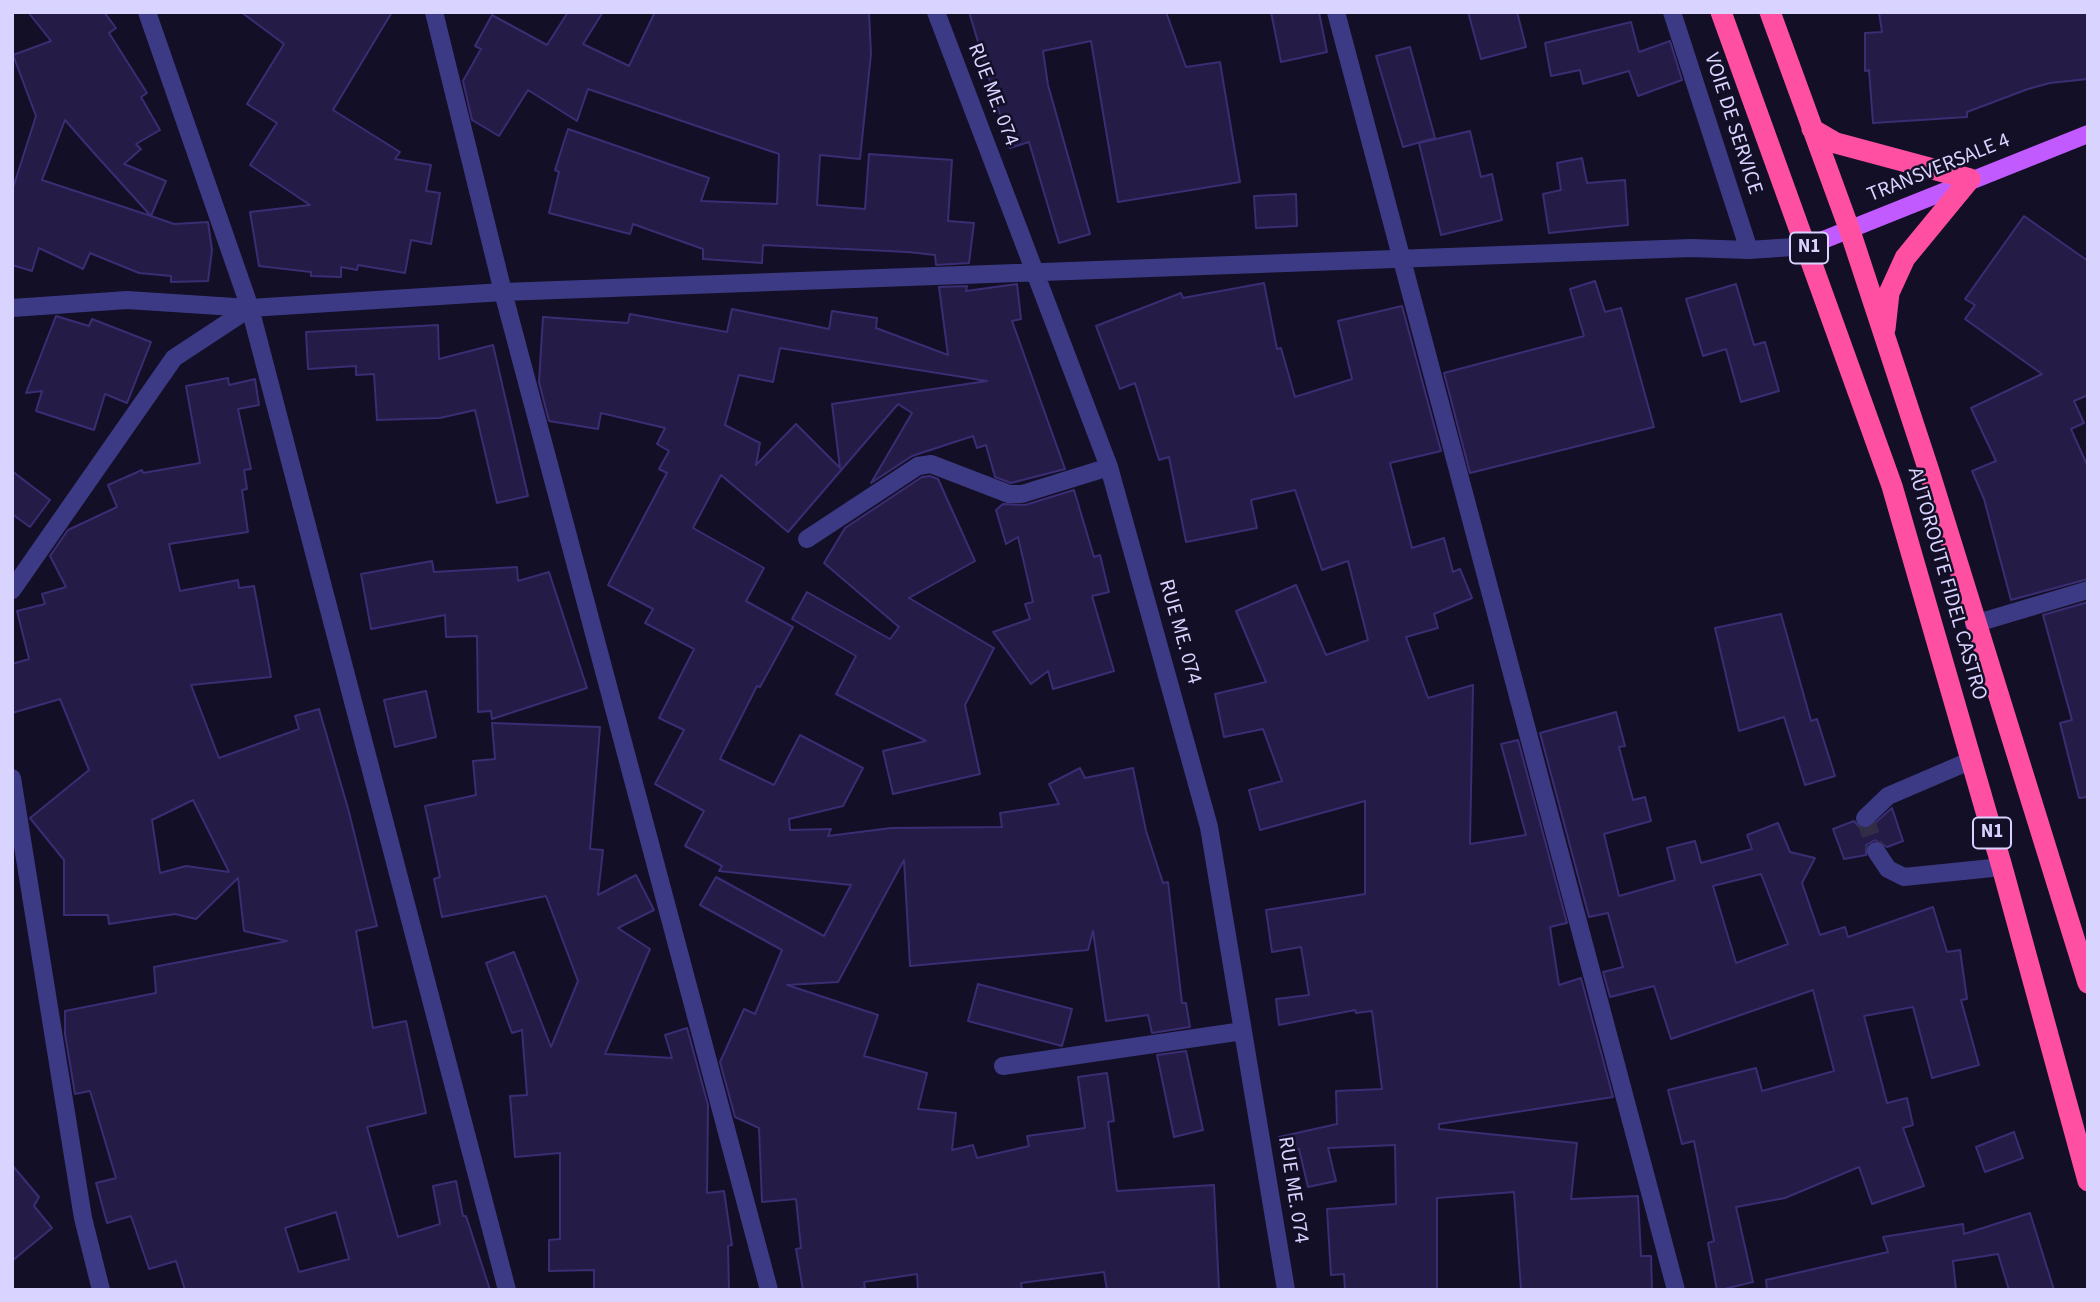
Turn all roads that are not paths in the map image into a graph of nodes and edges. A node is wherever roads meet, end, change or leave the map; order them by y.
1 (147, 12) edge
2 (434, 12) edge
3 (936, 12) edge
4 (1336, 12) edge
5 (1672, 12) edge
6 (1721, 12) edge
7 (1770, 12) edge
8 (1812, 129) junction
9 (2088, 134) edge
10 (1970, 179) junction
11 (1850, 231) junction
12 (1808, 247) junction
13 (1749, 250) junction
14 (1400, 259) junction
15 (1037, 274) junction
16 (503, 292) junction
17 (250, 308) junction
18 (12, 309) edge
19 (1884, 338) junction
20 (1109, 467) junction
21 (807, 539) dead end
22 (12, 590) edge
23 (2088, 590) edge
24 (1975, 624) junction
25 (1972, 760) junction
26 (12, 778) edge
27 (1864, 818) dead end
28 (1876, 852) tunnel mouth
29 (2002, 867) junction
30 (2088, 983) edge
31 (1243, 1031) junction
32 (1003, 1066) dead end
33 (2088, 1181) edge
34 (101, 1290) edge
35 (507, 1290) edge
36 (769, 1290) edge
37 (1286, 1290) edge
38 (1676, 1290) edge

1 - 17 street
2 - 16 street
3 - 15 street, RUE ME. 074
4 - 14 street
5 - 13 street, VOIE DE SERVICE
6 - 12 highway, AUTOROUTE FIDEL CASTRO / N1
7 - 8 highway, AUTOROUTE FIDEL CASTRO / N1
8 - 10 highway
8 - 11 highway, AUTOROUTE FIDEL CASTRO / N1
9 - 10 main road, TRANSVERSALE 4
10 - 11 main road, TRANSVERSALE 4
10 - 19 highway
11 - 12 main road, TRANSVERSALE 4
11 - 19 highway, AUTOROUTE FIDEL CASTRO / N1
12 - 13 street
12 - 25 highway, AUTOROUTE FIDEL CASTRO / N1
13 - 14 street
14 - 15 street
14 - 38 street
15 - 16 street
15 - 20 street, RUE ME. 074
16 - 17 street
16 - 36 street
17 - 18 street
17 - 22 street
17 - 35 street
19 - 24 highway, AUTOROUTE FIDEL CASTRO / N1
20 - 21 street
20 - 31 street, RUE ME. 074
23 - 24 street
24 - 30 highway, AUTOROUTE FIDEL CASTRO / N1
25 - 27 street
25 - 29 highway, AUTOROUTE FIDEL CASTRO / N1
26 - 34 street
28 - 29 street
29 - 33 highway, AUTOROUTE FIDEL CASTRO / N1
31 - 32 street
31 - 37 street, RUE ME. 074

